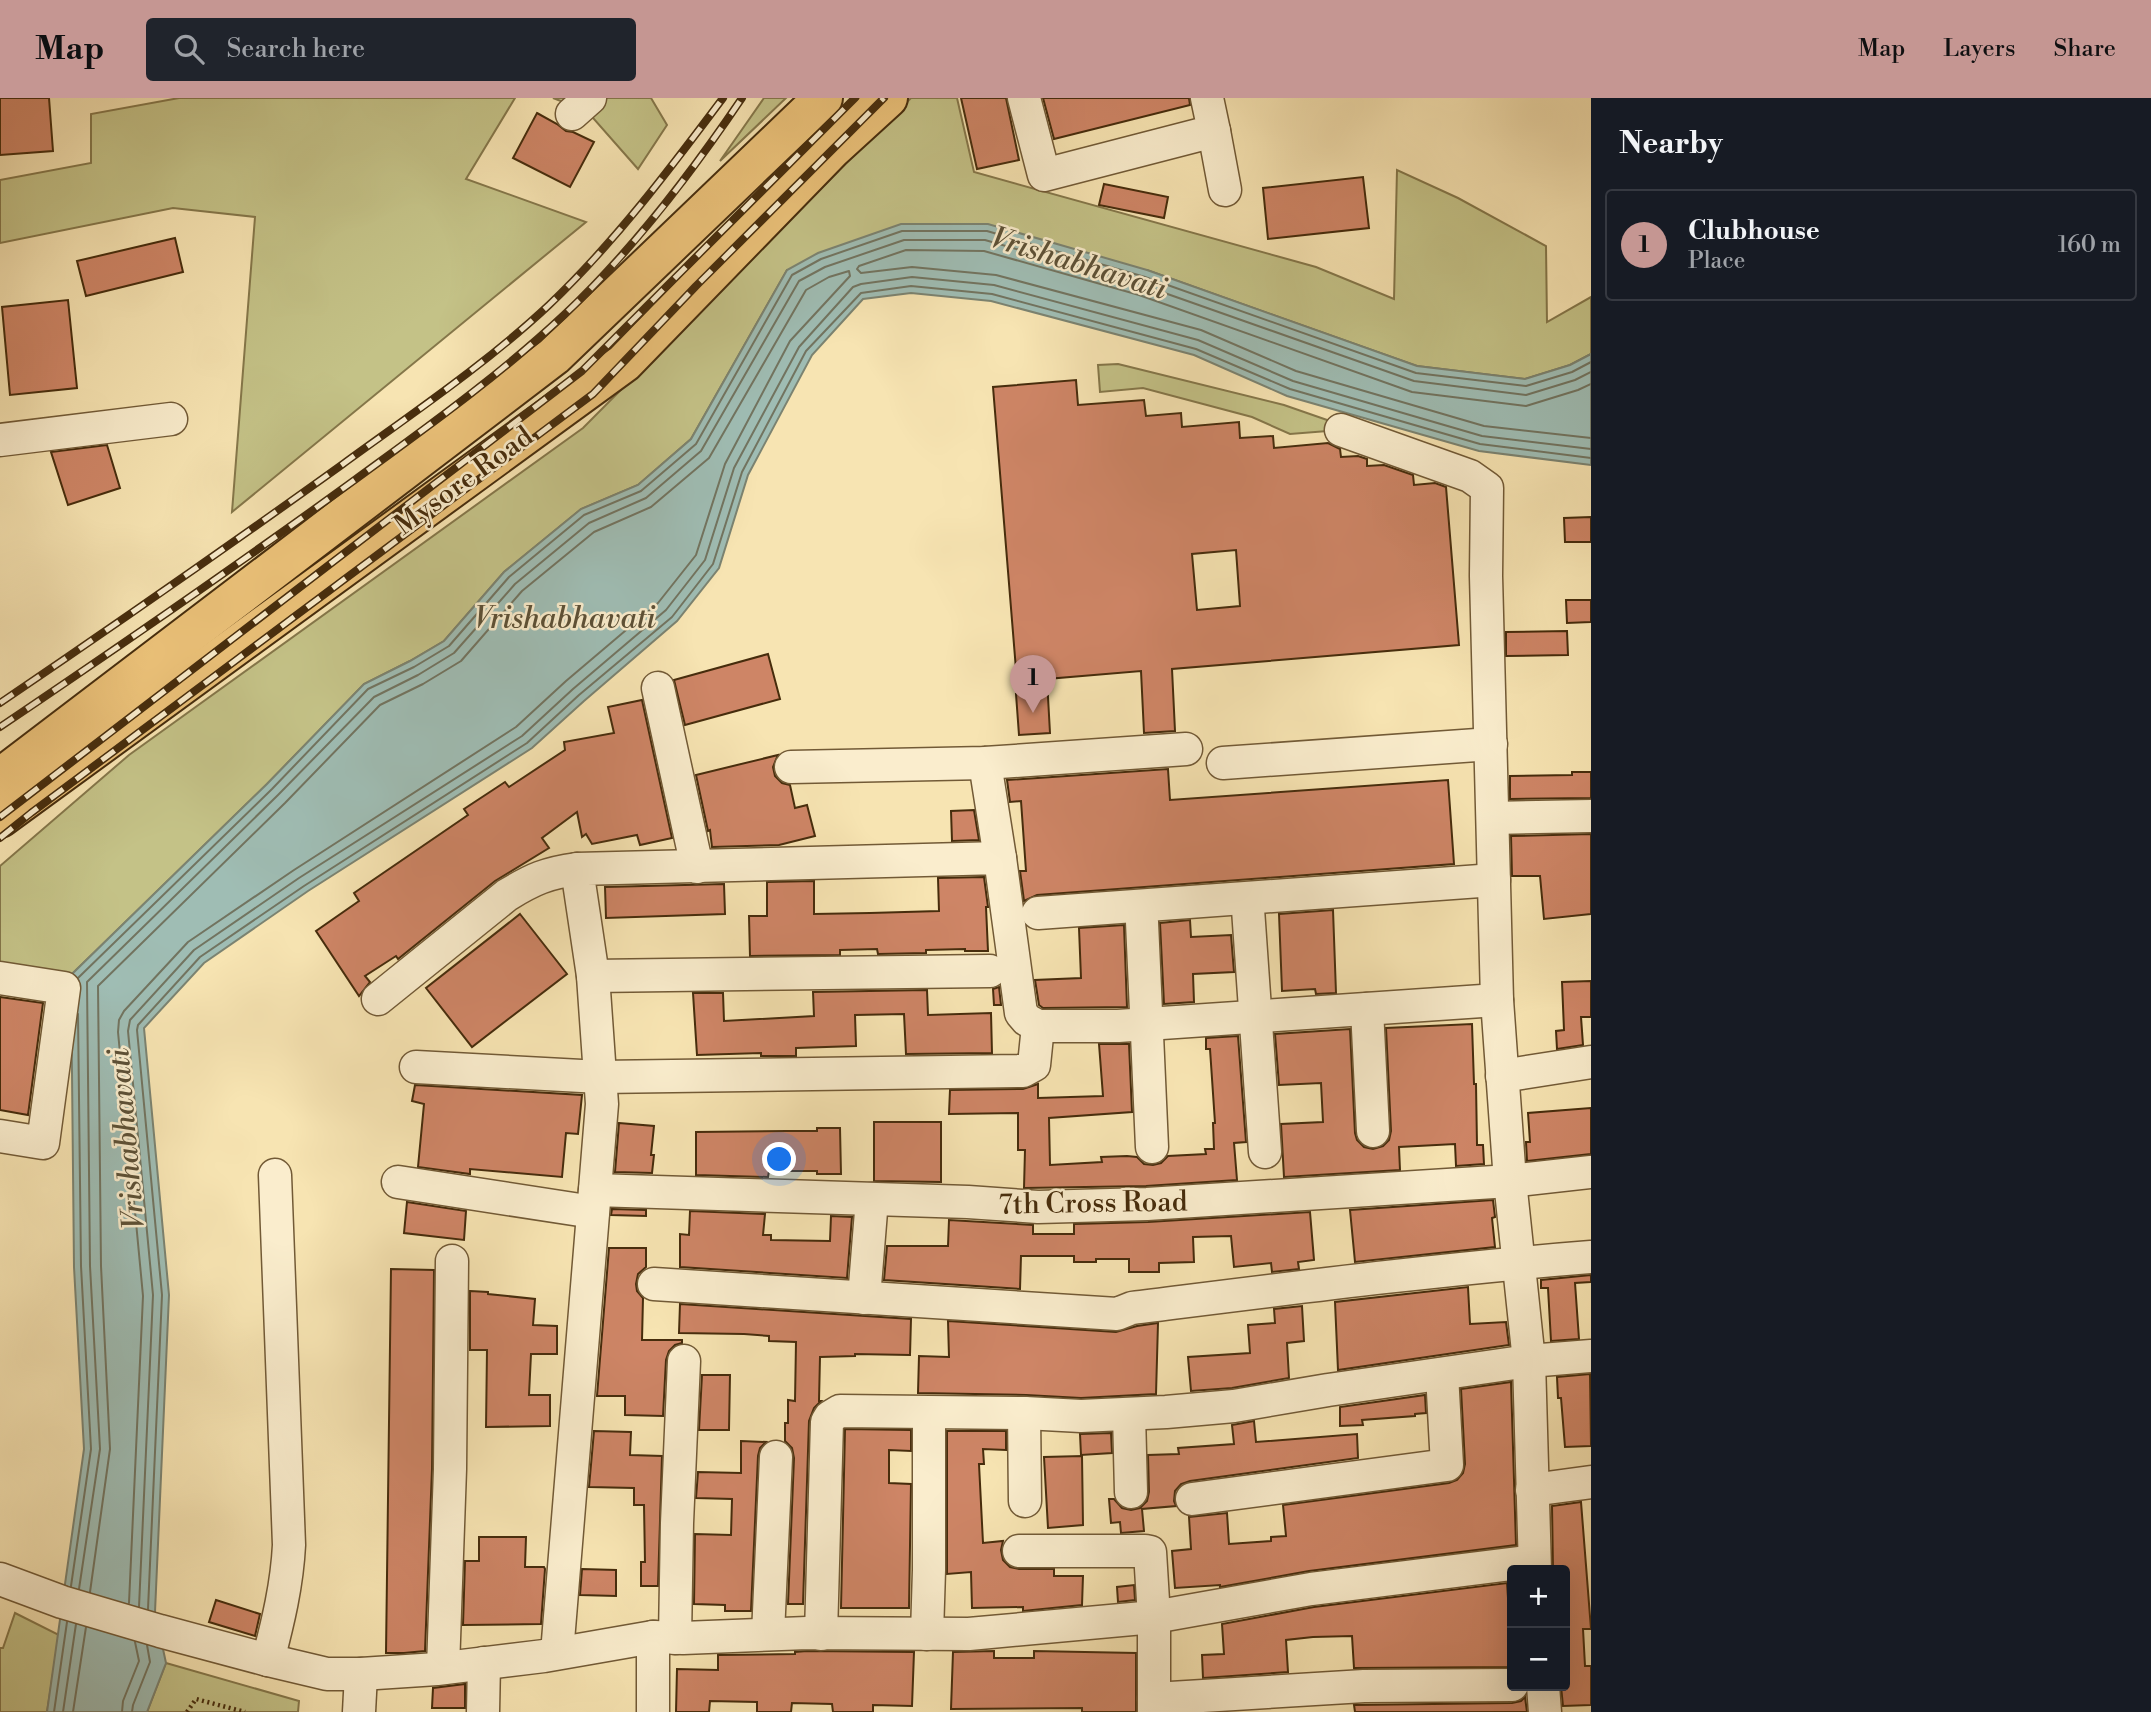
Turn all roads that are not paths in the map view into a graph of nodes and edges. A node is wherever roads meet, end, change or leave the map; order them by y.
1 (823, 98) edge
2 (888, 98) edge
3 (1024, 98) edge
4 (1207, 98) edge
5 (1214, 131) junction
6 (1225, 190) dead end
7 (171, 419) dead end
8 (1341, 430) dead end
9 (0, 440) edge
10 (658, 688) dead end
11 (1490, 744) junction
12 (1186, 749) dead end
13 (985, 763) junction
14 (1223, 763) dead end
15 (791, 767) dead end
16 (0, 778) edge
17 (1591, 816) edge
18 (0, 818) edge
19 (1493, 818) junction
20 (1000, 858) junction
21 (696, 867) junction
22 (577, 869) junction
23 (1494, 880) junction
24 (1248, 909) dead end
25 (1038, 913) dead end
26 (1142, 922) dead end
27 (990, 971) dead end
28 (593, 976) junction
29 (0, 978) edge
30 (378, 999) dead end
31 (1497, 1000) junction
32 (1367, 1009) junction
33 (1255, 1017) junction
34 (1146, 1025) junction
35 (1038, 1026) junction
36 (1591, 1062) edge
37 (416, 1067) dead end
38 (1502, 1076) junction
39 (600, 1077) junction
40 (1373, 1131) dead end
41 (0, 1136) edge
42 (1152, 1147) dead end
43 (1265, 1152) dead end
44 (1591, 1172) edge
45 (275, 1175) dead end
46 (1510, 1181) junction
47 (398, 1182) dead end
48 (872, 1199) junction
49 (594, 1201) junction
50 (1591, 1256) edge
51 (452, 1261) dead end
52 (1518, 1262) junction
53 (654, 1284) dead end
54 (864, 1298) junction
55 (1591, 1356) edge
56 (684, 1361) dead end
57 (1529, 1361) junction
58 (1442, 1374) junction
59 (929, 1413) junction
60 (1024, 1413) junction
61 (1129, 1414) junction
62 (775, 1457) dead end
63 (1591, 1482) edge
64 (1532, 1490) junction
65 (1131, 1492) dead end
66 (1192, 1499) dead end
67 (1025, 1501) dead end
68 (1020, 1551) dead end
69 (1535, 1565) edge
70 (1507, 1569) edge
71 (0, 1579) edge
72 (1154, 1617) junction
73 (768, 1634) junction
74 (821, 1634) junction
75 (927, 1634) junction
76 (664, 1637) junction
77 (558, 1653) junction
78 (268, 1660) junction
79 (484, 1663) junction
80 (443, 1668) junction
81 (361, 1674) junction
82 (1507, 1685) edge
83 (1543, 1691) edge
84 (1200, 1704) edge
85 (1154, 1705) edge
86 (359, 1712) edge
87 (483, 1712) edge
88 (653, 1712) edge
89 (1545, 1712) edge

1 - 16 highway, Mysore Road
2 - 18 highway, Mysore Road
3 - 5 street
4 - 5 street
5 - 6 street
7 - 9 street
8 - 11 street
10 - 21 street
11 - 14 street
11 - 19 street
12 - 13 street
13 - 15 street
13 - 20 street
17 - 19 street
19 - 23 street
20 - 21 street
20 - 35 street
21 - 22 street
22 - 28 street
22 - 30 street
23 - 25 street
23 - 31 street
24 - 33 street
26 - 34 street
27 - 28 street
28 - 39 street
29 - 41 street
31 - 32 street
31 - 38 street
32 - 33 street
32 - 40 street
33 - 34 street
33 - 43 street
34 - 35 street
34 - 42 street
35 - 39 street
36 - 38 street
37 - 39 street
38 - 46 street
39 - 49 street
44 - 46 street, 7th Cross Road
45 - 78 street
46 - 48 street, 7th Cross Road
46 - 52 street
47 - 49 street, 7th Cross Road
48 - 49 street, 7th Cross Road
48 - 54 street
49 - 77 street
50 - 52 street
51 - 80 street
52 - 54 street
52 - 57 street
53 - 54 street
55 - 57 street
56 - 76 street
57 - 58 street
57 - 64 street
58 - 61 street
58 - 66 street
59 - 60 street
59 - 74 street
59 - 75 street
60 - 61 street
60 - 67 street
61 - 65 street
62 - 73 street
63 - 64 street
64 - 69 street
68 - 72 street
70 - 72 street
71 - 78 street
72 - 75 street
72 - 85 street
73 - 74 street
73 - 76 street
74 - 75 street
76 - 77 street
76 - 88 street
77 - 79 street
78 - 81 street
79 - 80 street
79 - 87 street
80 - 81 street
81 - 86 street
82 - 84 street
83 - 89 street
84 - 85 street

